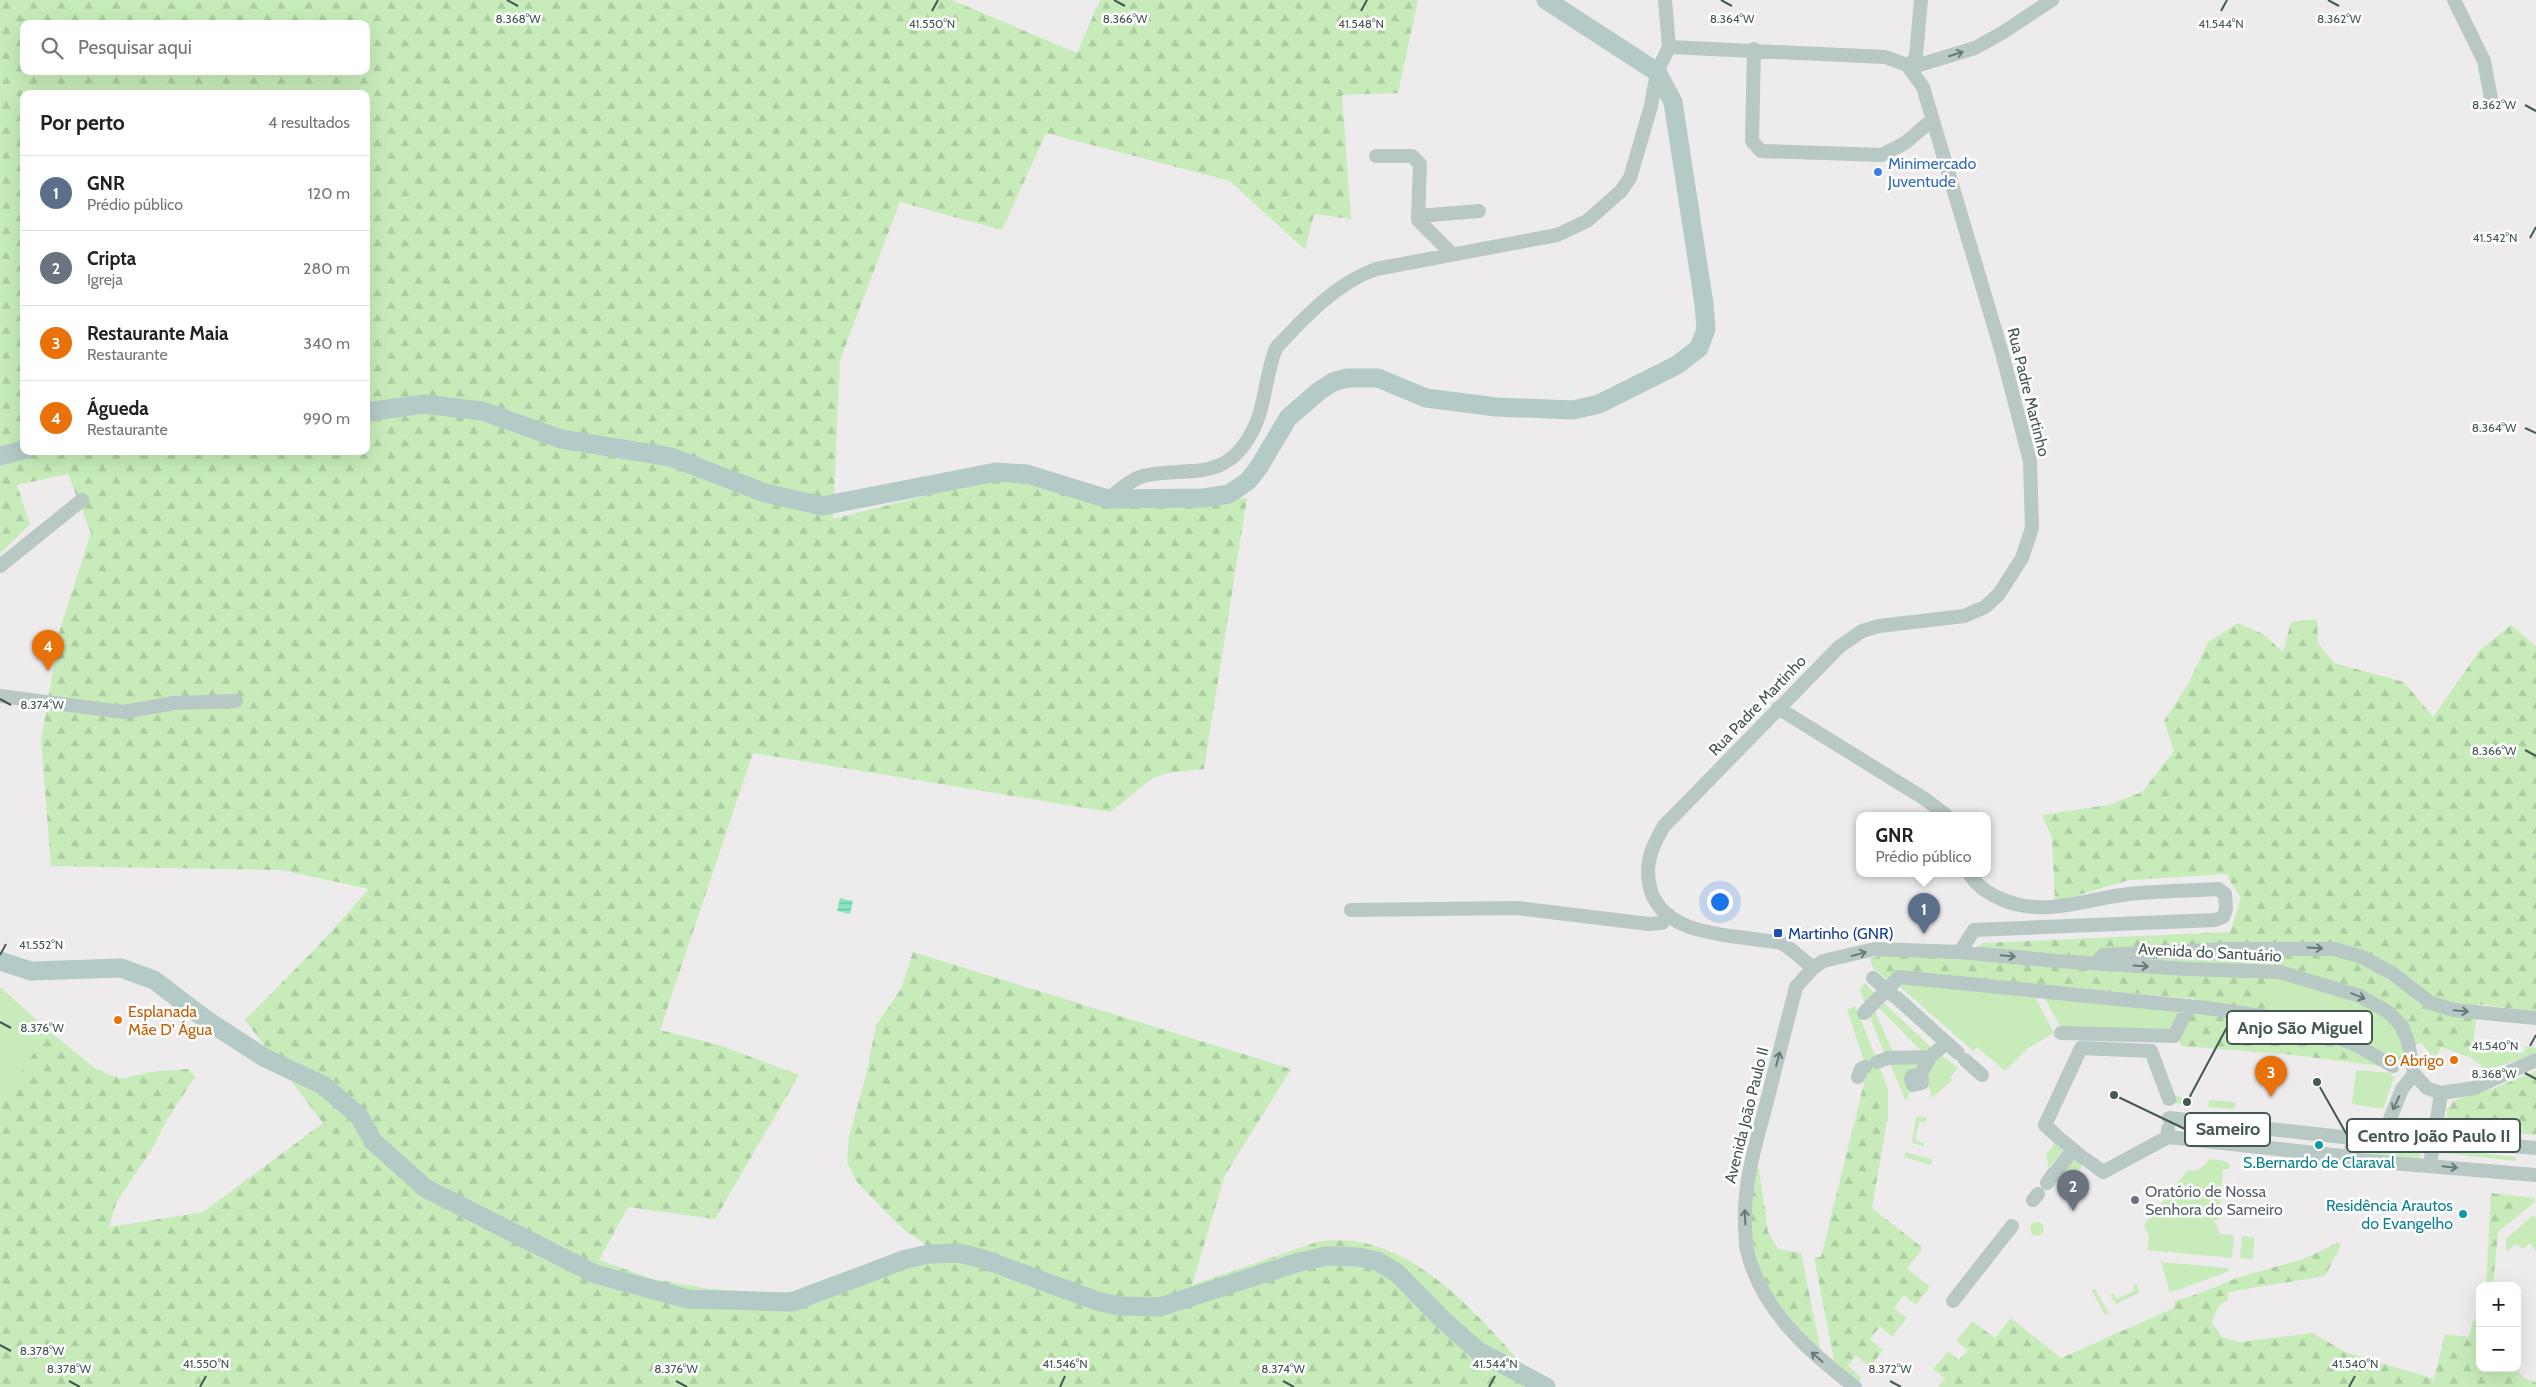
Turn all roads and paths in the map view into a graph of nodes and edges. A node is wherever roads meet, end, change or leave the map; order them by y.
1 (1546, 0) edge
2 (1665, 0) edge
3 (1921, 0) edge
4 (2052, 0) edge
5 (2454, 0) edge
6 (1669, 47) junction
7 (1754, 50) junction
8 (1909, 68) junction
9 (1657, 72) junction
10 (2492, 104) dead end
11 (1932, 120) junction
12 (1376, 156) dead end
13 (1479, 211) dead end
14 (1418, 216) junction
15 (1452, 254) junction
16 (370, 411) edge
17 (20, 451) edge
18 (0, 456) edge
19 (1108, 499) junction
20 (82, 500) dead end
21 (0, 566) edge
22 (0, 696) edge
23 (236, 701) dead end
24 (1778, 708) junction
25 (1943, 812) edge
26 (1972, 877) edge
27 (1351, 910) dead end
28 (1669, 915) junction
29 (1960, 952) junction
30 (0, 961) edge
31 (2057, 961) junction
32 (1813, 968) junction
33 (1873, 978) dead end
34 (1893, 995) junction
35 (2189, 1006) junction
36 (1864, 1013) dead end
37 (2536, 1018) edge
38 (2060, 1034) dead end
39 (1946, 1042) junction
40 (1930, 1057) junction
41 (2536, 1060) edge
42 (2393, 1066) dead end
43 (1867, 1069) dead end
44 (1921, 1074) dead end
45 (2414, 1074) junction
46 (1982, 1075) dead end
47 (2441, 1093) junction
48 (2169, 1107) junction
49 (2384, 1134) junction
50 (2168, 1137) junction
51 (2352, 1138) junction
52 (2434, 1138) junction
53 (2536, 1148) edge
54 (2073, 1149) junction
55 (2351, 1157) junction
56 (2430, 1165) junction
57 (2536, 1175) edge
58 (2045, 1185) dead end
59 (2012, 1226) dead end
60 (1954, 1302) dead end
61 (1546, 1387) edge
62 (1855, 1387) edge

1 - 9 main road
2 - 6 street
3 - 8 street
8 -> 4 street
5 - 10 street
6 - 7 street
6 - 9 street
7 - 8 street
7 - 11 street
8 - 11 street, Rua Padre Martinho
9 - 15 street
9 - 19 main road
11 - 24 street, Rua Padre Martinho
12 - 14 street
13 - 14 street
14 - 15 street
15 - 19 street
16 - 19 main road
17 - 18 main road
20 - 21 street
22 - 23 street
24 - 25 street
24 - 28 street, Rua Padre Martinho
26 - 29 street
27 - 28 street
28 - 32 street, Rua Padre Martinho
29 -> 31 street, Avenida do Santuário
32 -> 29 street, Avenida do Santuário
30 - 61 main road
31 -> 37 street, Avenida do Santuário
31 -> 45 street, Avenida do Santuário
62 -> 32 street, Avenida João Paulo II
33 - 34 street
34 - 35 street
34 - 36 street
34 - 39 street
35 - 38 street
35 - 42 street
39 - 40 street
39 - 46 street
40 - 43 street
40 - 44 street
41 - 47 street
45 - 47 street
45 -> 49 street
47 - 52 street
48 - 50 street
48 - 51 street
48 - 54 street
49 - 51 street
49 - 52 street
50 - 54 street
50 - 55 street
51 - 55 street
52 - 53 street
52 - 56 street
54 - 58 street
55 - 56 street
56 -> 57 street
59 - 60 street

